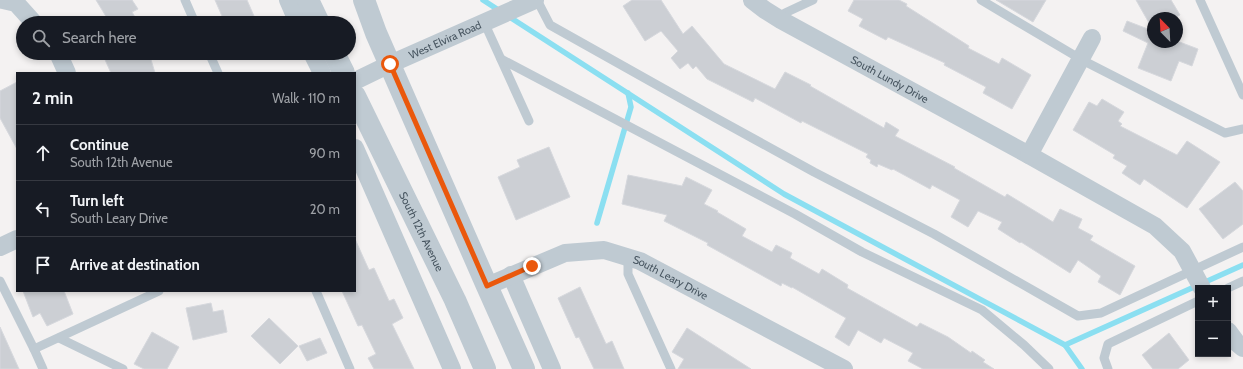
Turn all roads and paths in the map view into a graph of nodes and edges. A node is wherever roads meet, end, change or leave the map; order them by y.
1 (3, 0) edge
2 (185, 0) edge
3 (288, 0) edge
4 (308, 0) edge
5 (364, 0) edge
6 (536, 0) edge
7 (752, 0) edge
8 (813, 0) edge
9 (981, 0) edge
10 (1200, 0) edge
11 (28, 16) edge
12 (192, 16) edge
13 (295, 16) edge
14 (316, 16) edge
15 (781, 20) junction
16 (488, 21) junction
17 (1092, 38) dead end
18 (501, 59) junction
19 (1081, 59) junction
20 (61, 60) edge
21 (212, 60) edge
22 (316, 60) edge
23 (338, 60) edge
24 (390, 64) junction
25 (67, 72) edge
26 (218, 72) edge
27 (322, 72) edge
28 (344, 72) edge
29 (356, 81) edge
30 (1243, 95) edge
31 (356, 98) edge
32 (529, 121) dead end
33 (1243, 129) edge
34 (356, 150) edge
35 (1029, 154) junction
36 (1243, 247) edge
37 (628, 258) junction
38 (1192, 270) junction
39 (511, 275) junction
40 (0, 281) edge
41 (1243, 282) edge
42 (1200, 285) edge
43 (487, 286) junction
44 (1231, 287) edge
45 (157, 292) edge
46 (316, 292) edge
47 (1195, 302) edge
48 (1231, 335) edge
49 (59, 338) junction
50 (1243, 348) edge
51 (34, 349) junction
52 (43, 369) edge
53 (123, 369) edge
54 (350, 369) edge
55 (452, 369) edge
56 (485, 369) edge
57 (524, 369) edge
58 (552, 369) edge
59 (671, 369) edge
60 (844, 369) edge
61 (1049, 369) edge
62 (1108, 369) edge

1 - 11 street
2 - 12 lane
3 - 13 street
4 - 14 street
5 - 24 street
6 - 16 street, West Elvira Road
6 - 38 lane
7 - 15 street, South Lundy Drive
8 - 15 lane
9 - 19 lane
10 - 30 lane
15 - 35 street, South Lundy Drive
16 - 18 lane
16 - 24 street, West Elvira Road
17 - 19 street
18 - 32 lane
18 - 61 lane
19 - 33 lane
19 - 35 street
20 - 25 street
21 - 26 lane
22 - 27 street
23 - 28 street
24 - 29 street, West Elvira Road
24 - 43 street
31 - 56 street, South 12th Avenue
34 - 55 street
35 - 38 street, South Lundy Drive
36 - 38 lane
37 - 39 street, South Leary Drive
37 - 59 lane
37 - 60 street, South Leary Drive
38 - 42 street, South Lundy Drive
39 - 43 street, South Leary Drive
39 - 58 street
40 - 51 lane
41 - 44 lane
43 - 57 street
45 - 49 lane
46 - 54 lane
47 - 62 lane
48 - 50 street
49 - 51 lane
49 - 53 lane
51 - 52 lane

